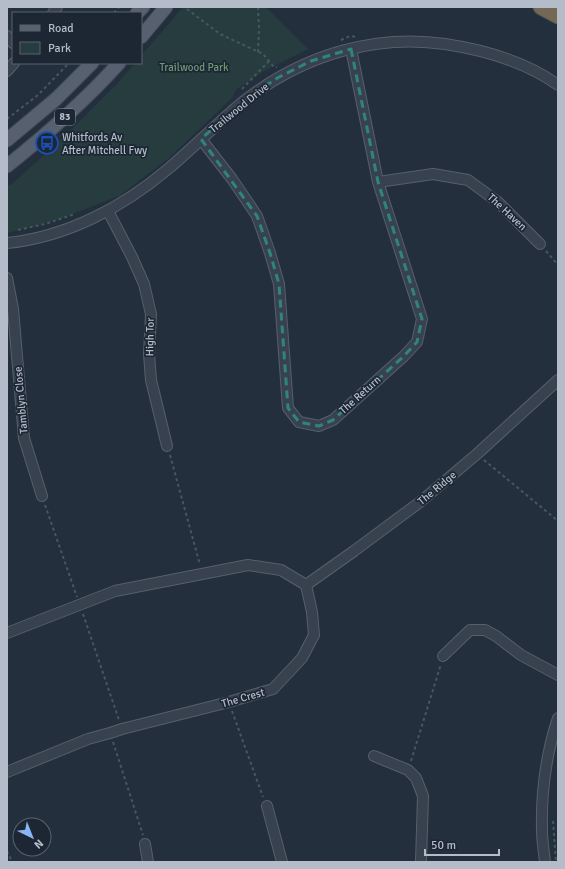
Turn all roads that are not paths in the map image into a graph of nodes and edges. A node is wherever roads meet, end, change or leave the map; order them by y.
1 (166, 7) edge
2 (541, 7) edge
3 (558, 16) edge
4 (142, 36) edge
5 (351, 49) junction
6 (91, 64) edge
7 (118, 64) edge
8 (558, 85) edge
9 (201, 139) junction
10 (7, 140) edge
11 (7, 166) edge
12 (378, 182) junction
13 (108, 211) junction
14 (7, 242) edge
15 (540, 244) road end
16 (7, 278) edge
17 (558, 380) edge
18 (167, 446) road end
19 (42, 496) dead end
20 (306, 584) junction
21 (7, 634) edge
22 (443, 656) road end
23 (558, 675) edge
24 (558, 718) edge
25 (374, 756) dead end
26 (7, 772) edge
27 (267, 806) road end
28 (146, 844) road end
29 (148, 862) edge
30 (282, 862) edge
31 (421, 862) edge
32 (545, 862) edge

1 - 4 main road
2 - 3 highway
5 - 8 street, Trailwood Drive
5 - 9 street, Trailwood Drive
5 - 12 street, The Return
6 - 10 main road, 83
7 - 11 main road, 83
9 - 12 street, The Return
9 - 13 street, Trailwood Drive
12 - 15 street, The Haven
13 - 14 street, Trailwood Drive
13 - 18 street, High Tor
16 - 19 street, Tamblyn Close
17 - 20 street, The Ridge
20 - 21 street
20 - 26 street, The Crest
22 - 23 street
24 - 32 street
25 - 31 street
27 - 30 street
28 - 29 street

